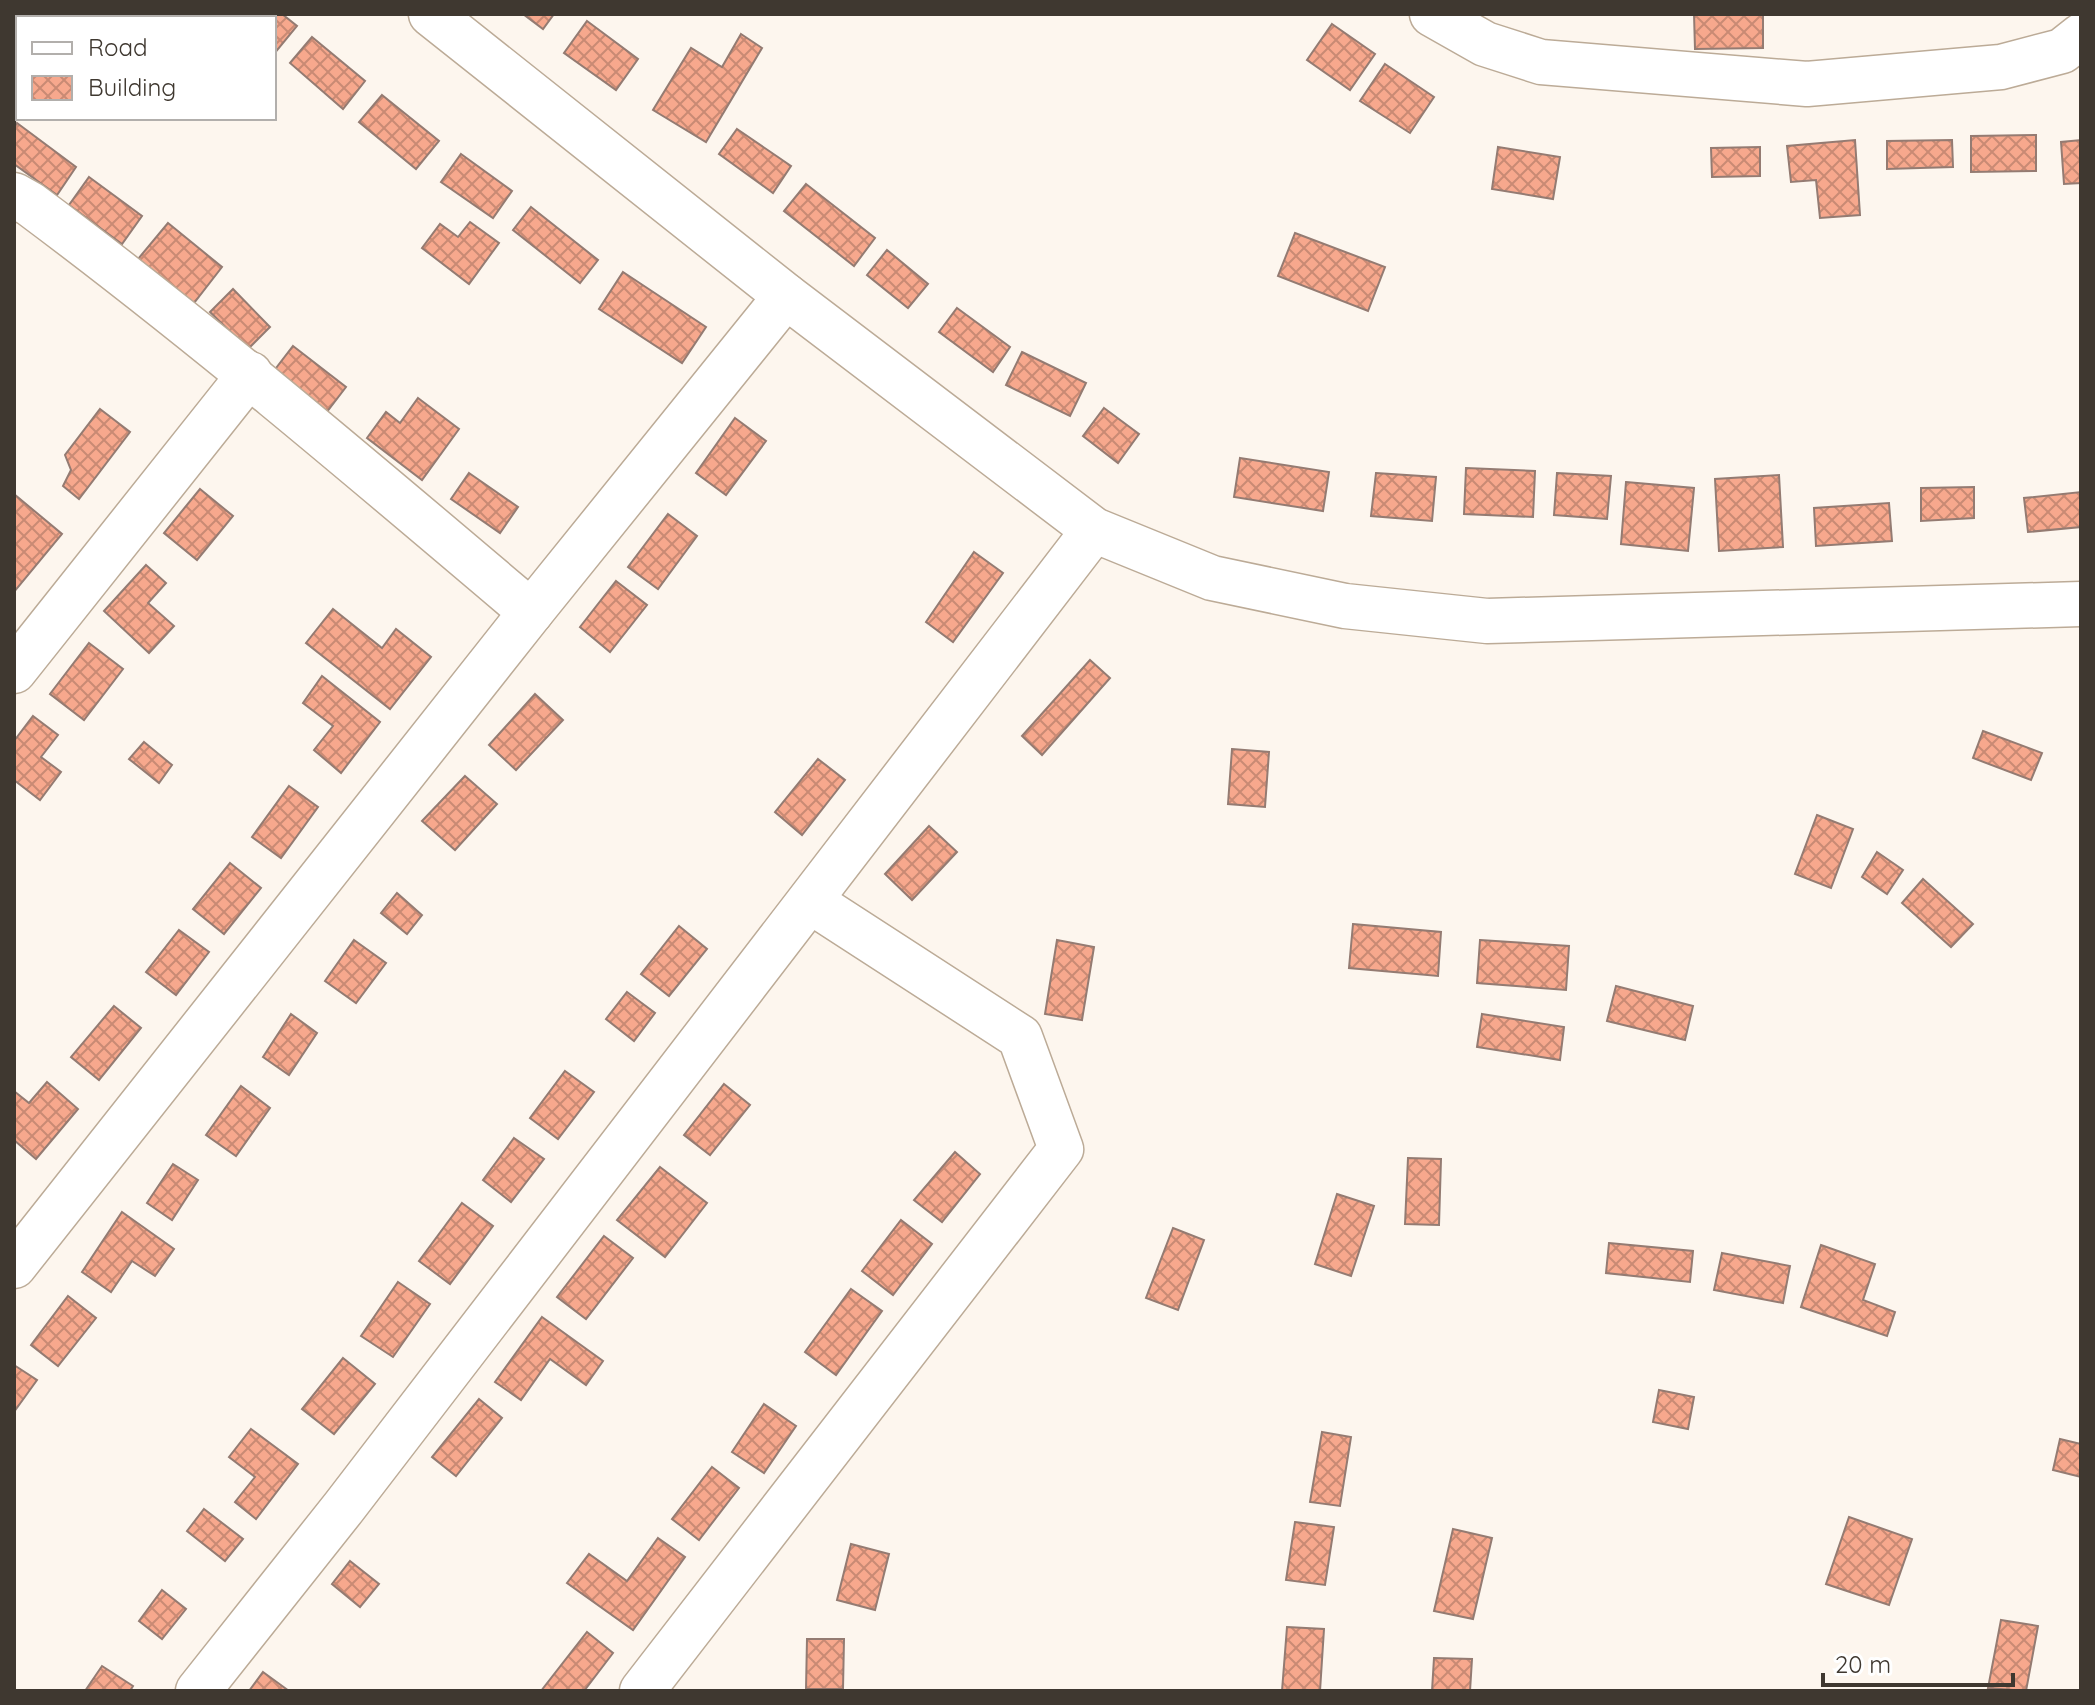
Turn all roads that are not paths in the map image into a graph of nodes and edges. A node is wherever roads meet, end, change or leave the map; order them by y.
1 (431, 14) edge
2 (1432, 14) edge
3 (2081, 36) edge
4 (14, 195) edge
5 (786, 296) junction
6 (250, 374) junction
7 (1094, 530) junction
8 (2081, 604) edge
9 (531, 612) junction
10 (14, 671) edge
11 (810, 901) junction
12 (14, 1266) edge
13 (198, 1691) edge
14 (642, 1691) edge

1 - 5 street
2 - 3 street
4 - 6 street
5 - 7 street
5 - 9 street
6 - 9 street
6 - 10 street
7 - 8 street
7 - 11 street
9 - 12 street
11 - 13 street
11 - 14 street

